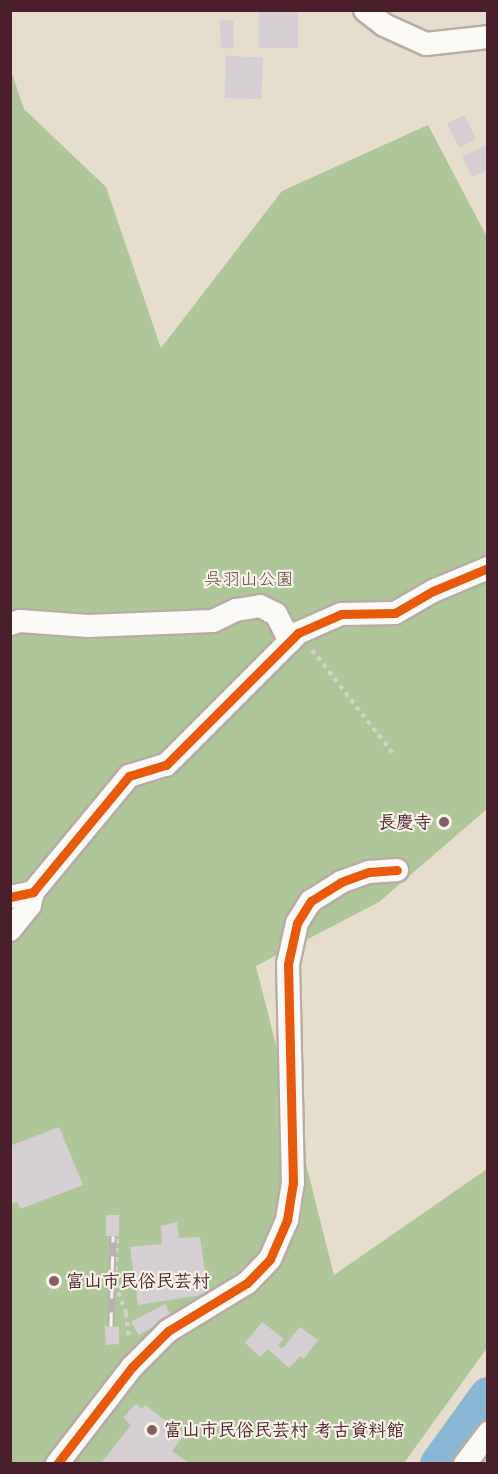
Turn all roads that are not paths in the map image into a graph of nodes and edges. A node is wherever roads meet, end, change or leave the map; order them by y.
1 (365, 10) edge
2 (488, 37) edge
3 (488, 568) edge
4 (10, 624) edge
5 (294, 638) junction
6 (397, 870) dead end
7 (33, 892) junction
8 (10, 897) edge
9 (10, 930) edge
10 (488, 1433) edge
11 (57, 1464) edge
12 (465, 1464) edge

1 - 2 street
3 - 5 street
4 - 5 street
5 - 7 street
6 - 11 street
7 - 8 street
7 - 9 street
10 - 12 street

